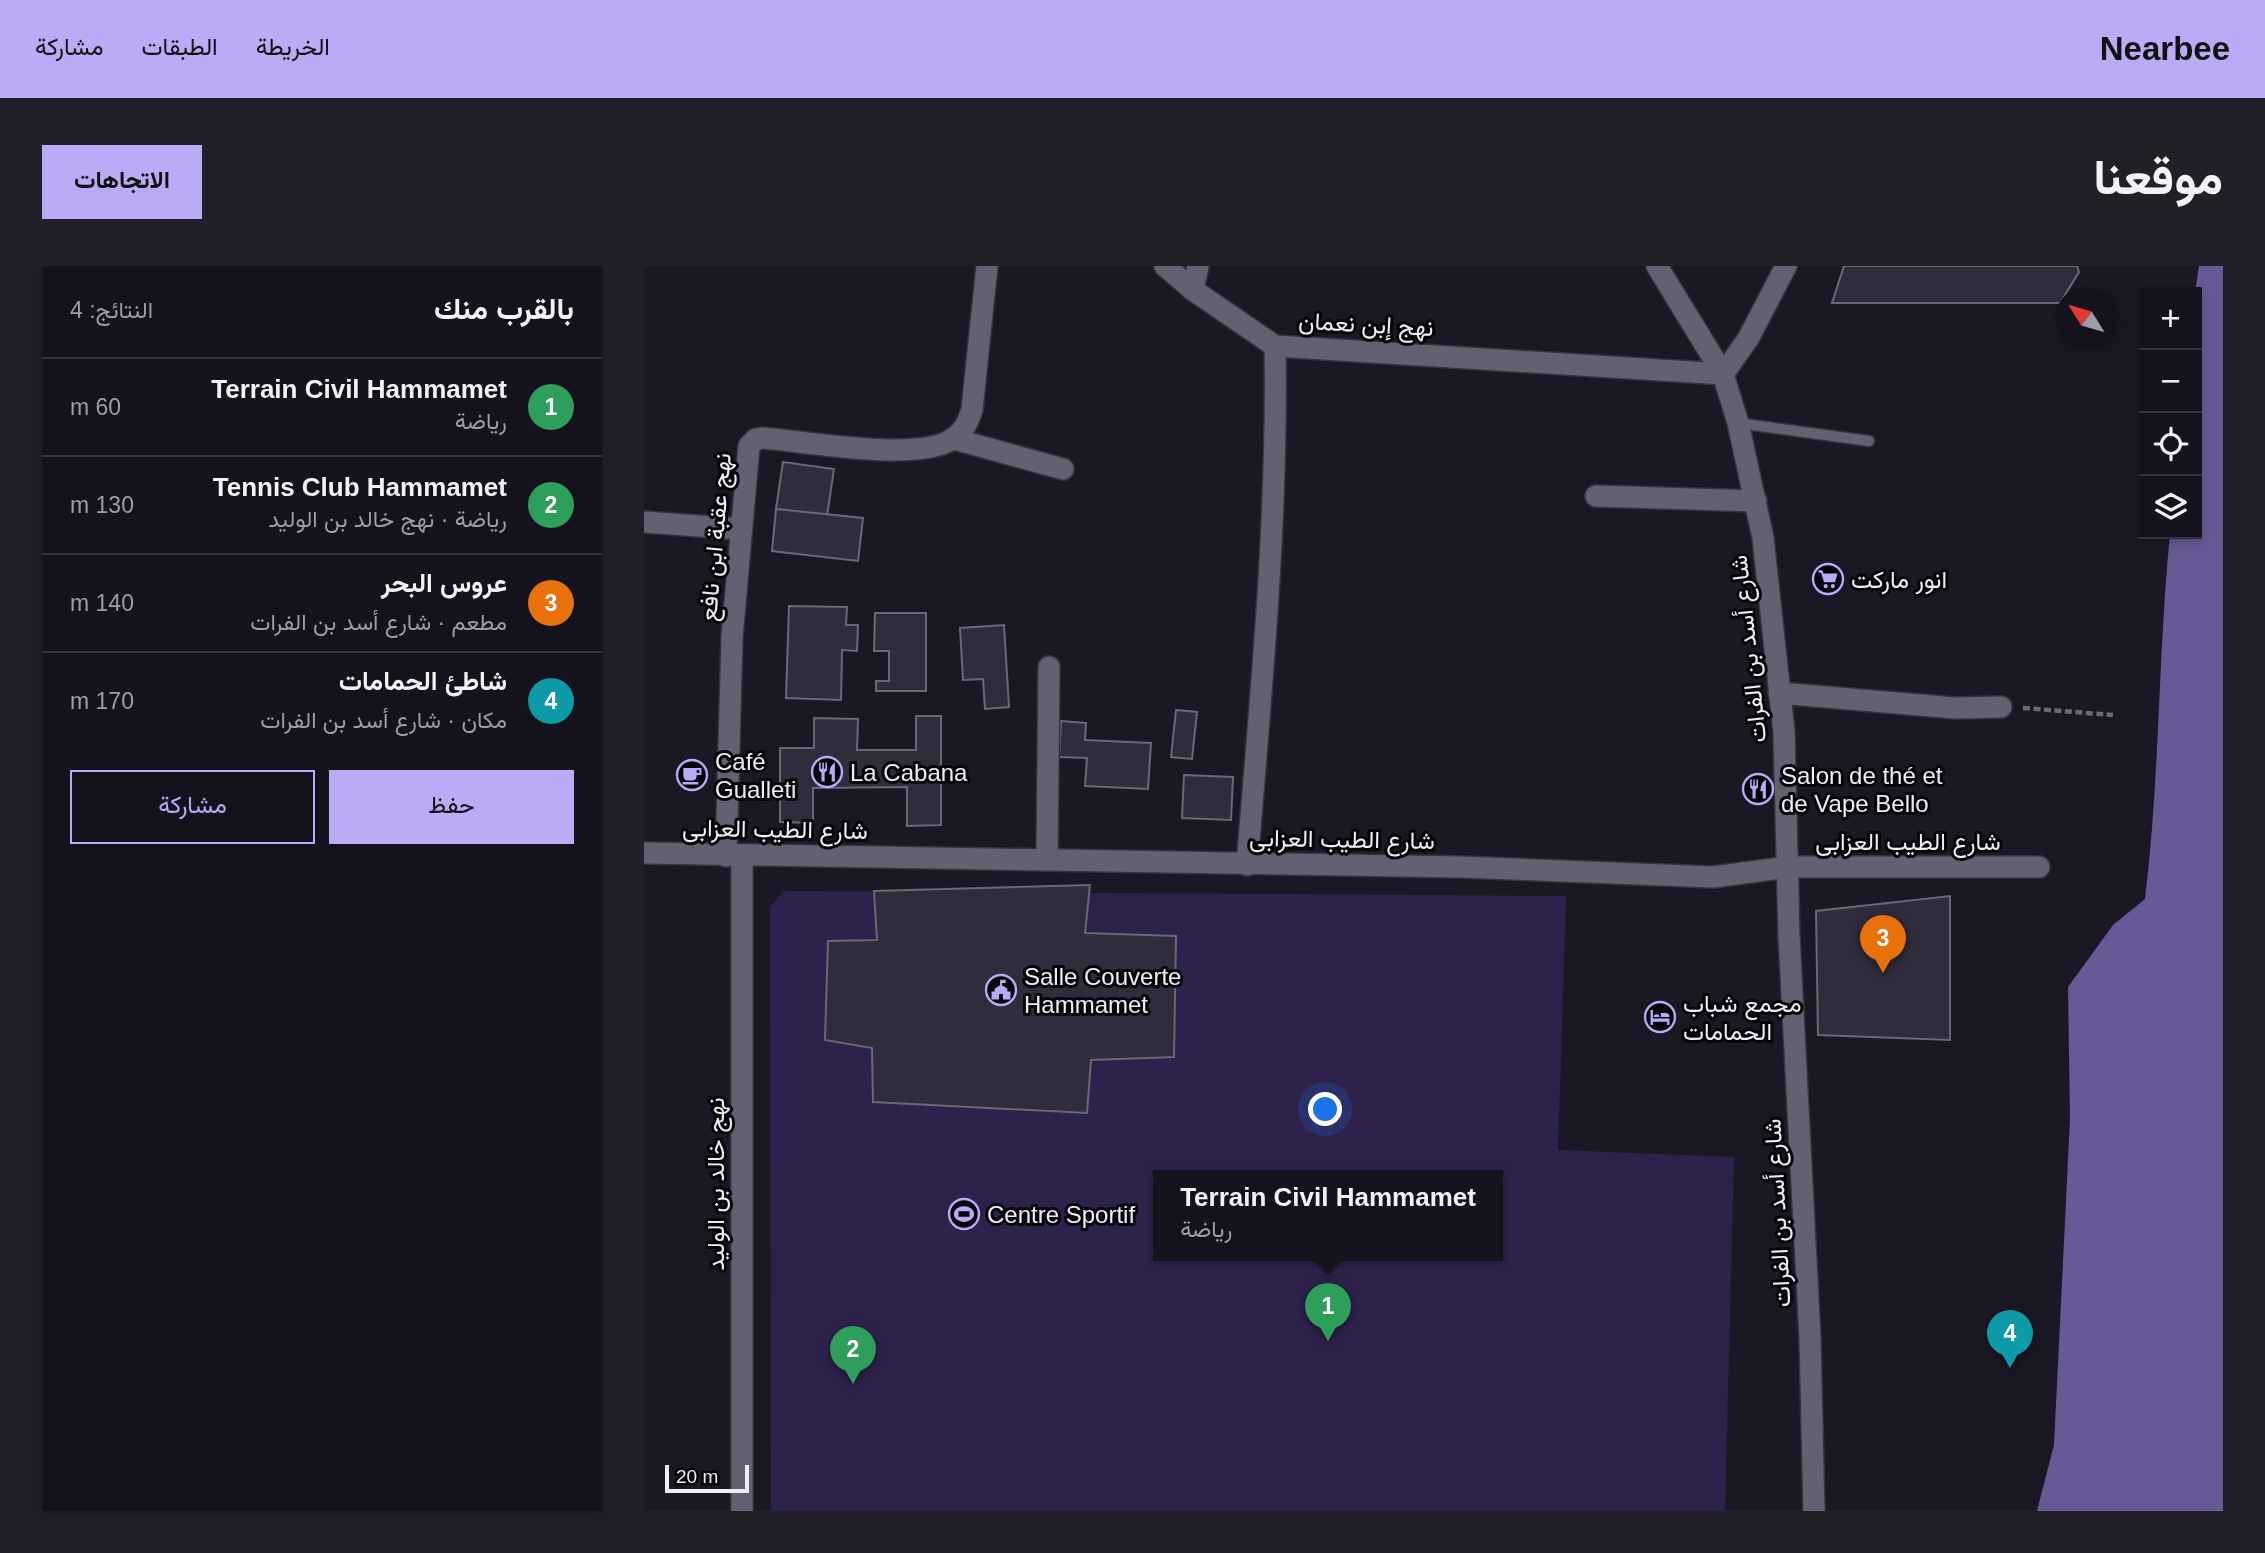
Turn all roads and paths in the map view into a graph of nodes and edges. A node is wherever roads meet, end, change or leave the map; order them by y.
1 (988, 266) edge
2 (1165, 266) edge
3 (1198, 266) edge
4 (1657, 266) edge
5 (1786, 266) edge
6 (1193, 289) junction
7 (1275, 346) junction
8 (1723, 374) junction
9 (1738, 423) junction
10 (954, 439) junction
11 (1868, 441) dead end
12 (1063, 469) dead end
13 (1596, 496) dead end
14 (1756, 501) junction
15 (644, 522) edge
16 (740, 529) junction
17 (1049, 667) dead end
18 (1779, 693) junction
19 (2001, 707) joint
20 (2112, 715) dead end
21 (644, 853) edge
22 (734, 856) junction
23 (1047, 859) junction
24 (1247, 865) junction
25 (1788, 867) junction
26 (2039, 867) dead end
27 (742, 1511) edge
28 (1814, 1511) edge

1 - 10 street
2 - 6 street
3 - 6 street
4 - 8 street, شارع أسد بن الفرات
5 - 8 street
6 - 7 street
7 - 8 street, نهج إبن نعمان
7 - 24 street, نهج إبن نعمان
8 - 9 street, شارع أسد بن الفرات
9 - 11 lane
9 - 14 street, شارع أسد بن الفرات
10 - 12 street
10 - 16 street, نهج عقبة ابن نافع
13 - 14 street
14 - 18 street, شارع أسد بن الفرات
15 - 16 street
16 - 22 street, نهج عقبة ابن نافع
17 - 23 street
18 - 19 street
18 - 25 street, شارع أسد بن الفرات
19 - 20 path
21 - 22 street, شارع الطيب العزابى
22 - 23 street, شارع الطيب العزابى
22 - 27 street, نهج خالد بن الوليد
23 - 24 street, شارع الطيب العزابى
24 - 25 street, شارع الطيب العزابى
25 - 26 street, شارع الطيب العزابى
25 - 28 street, شارع أسد بن الفرات

